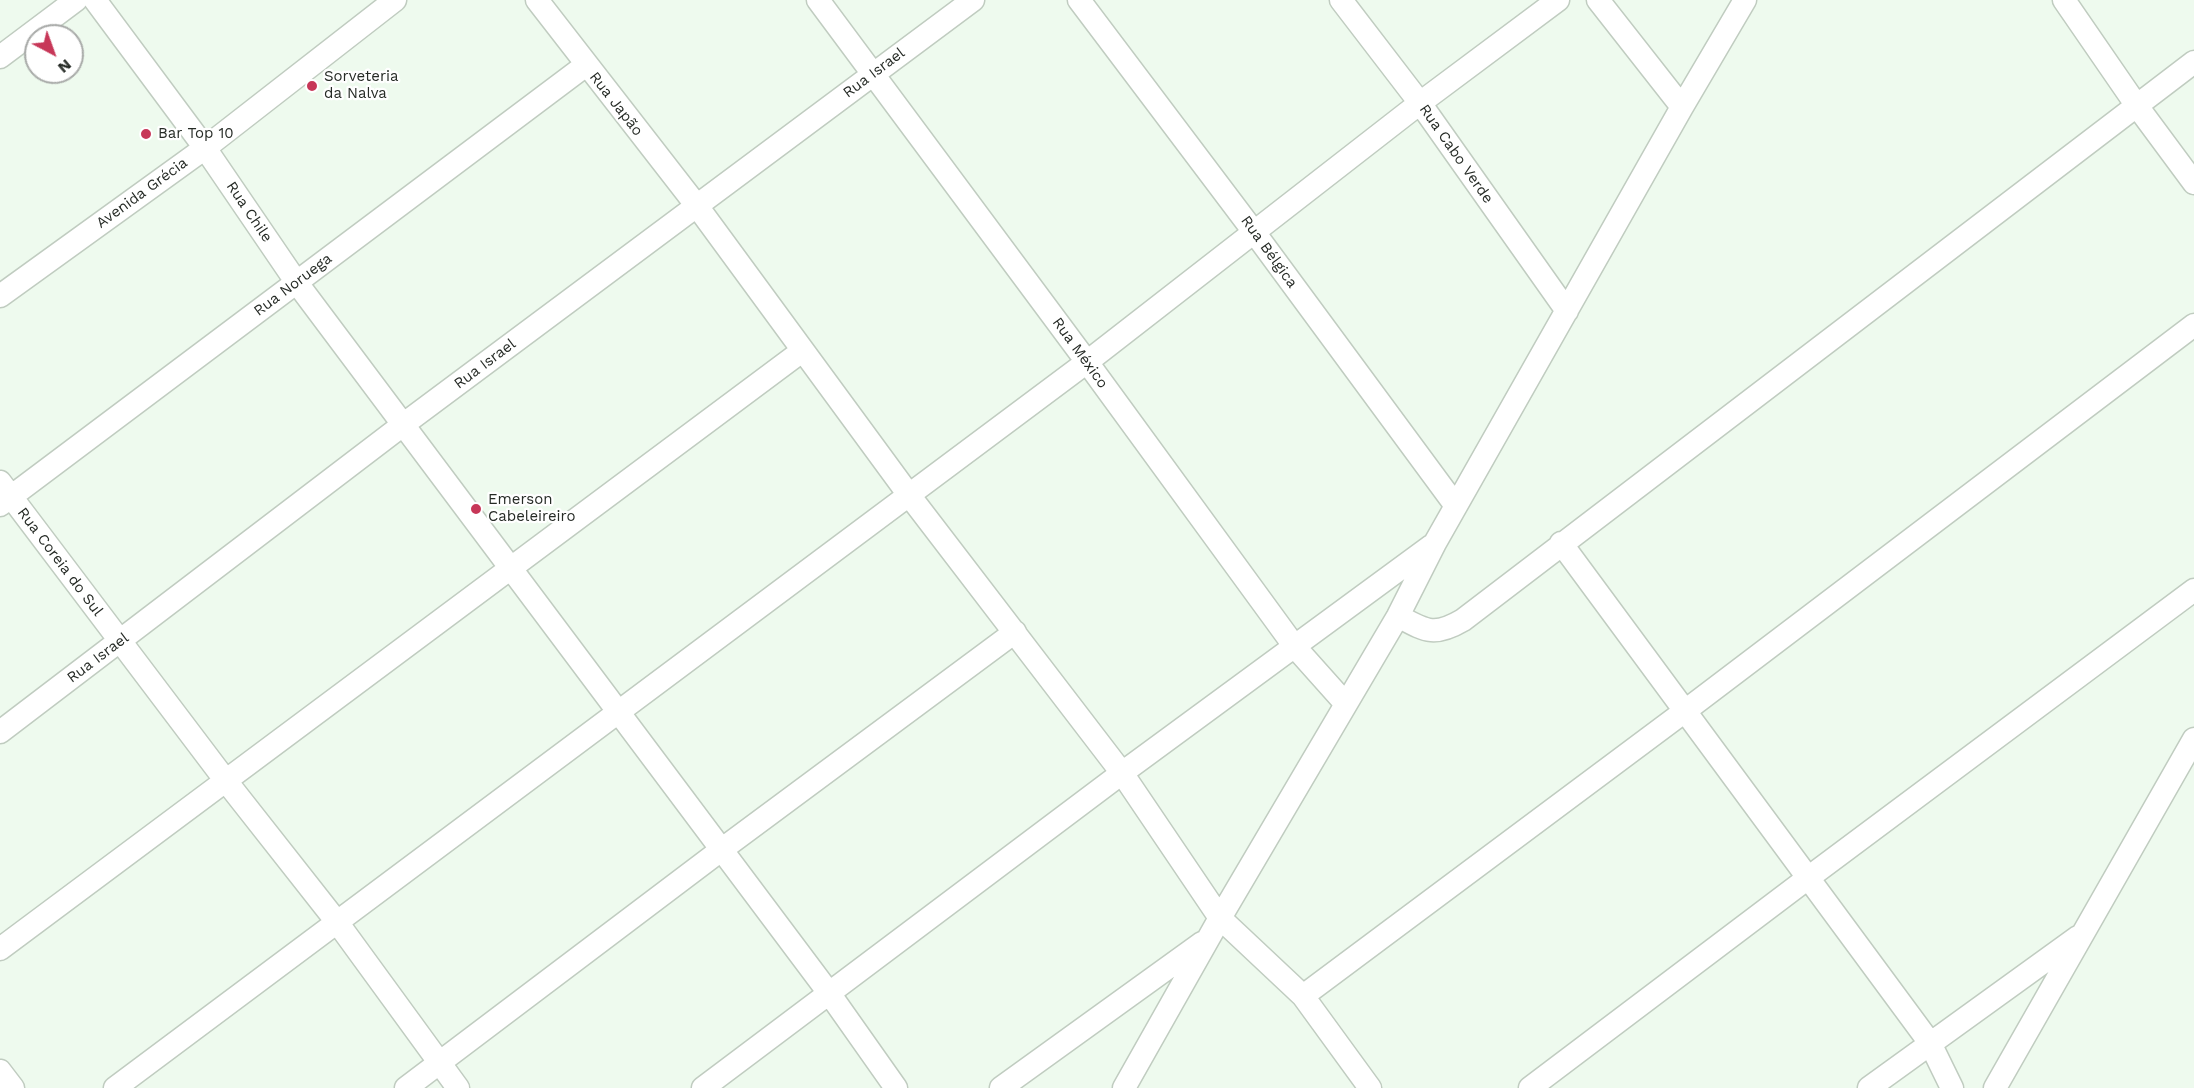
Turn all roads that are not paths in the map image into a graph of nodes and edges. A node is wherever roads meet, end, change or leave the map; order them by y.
1 (76, 0) edge
2 (95, 0) edge
3 (395, 0) edge
4 (537, 0) edge
5 (818, 0) edge
6 (973, 0) edge
7 (1080, 0) edge
8 (1341, 0) edge
9 (1558, 0) edge
10 (1598, 0) edge
11 (1745, 0) edge
12 (2064, 0) edge
13 (0, 57) edge
14 (2194, 62) edge
15 (586, 65) junction
16 (874, 74) junction
17 (1420, 104) junction
18 (2137, 106) junction
19 (1682, 107) junction
20 (205, 148) junction
21 (2194, 183) edge
22 (697, 206) junction
23 (1254, 232) junction
24 (297, 283) junction
25 (0, 296) edge
26 (1567, 311) junction
27 (2194, 325) edge
28 (802, 351) junction
29 (1087, 362) junction
30 (404, 424) junction
31 (3, 495) edge
32 (909, 495) junction
33 (1456, 506) junction
34 (1435, 543) junction
35 (1561, 543) junction
36 (510, 568) junction
37 (2194, 590) edge
38 (1398, 616) junction
39 (1015, 632) junction
40 (120, 641) junction
41 (1295, 646) junction
42 (1345, 703) junction
43 (1684, 711) junction
44 (617, 713) junction
45 (0, 732) edge
46 (2194, 739) edge
47 (1122, 773) junction
48 (226, 781) junction
49 (721, 850) junction
50 (1808, 878) junction
51 (1220, 918) junction
52 (337, 922) junction
53 (2084, 932) junction
54 (1208, 938) junction
55 (0, 949) edge
56 (829, 993) junction
57 (1303, 996) junction
58 (1930, 1043) junction
59 (440, 1062) junction
60 (0, 1071) edge
61 (13, 1088) edge
62 (115, 1088) edge
63 (406, 1088) edge
64 (458, 1088) edge
65 (703, 1088) edge
66 (896, 1088) edge
67 (1001, 1088) edge
68 (1124, 1088) edge
69 (1370, 1088) edge
70 (1530, 1088) edge
71 (1869, 1088) edge
72 (1952, 1088) edge
73 (1995, 1088) edge

1 - 13 street
2 - 20 street, Rua Chile
3 - 20 street, Avenida Grécia
4 - 15 street, Rua Japão
5 - 16 street, Rua México
6 - 16 street, Rua Israel
7 - 23 street, Rua Bélgica
8 - 17 street, Rua Cabo Verde
9 - 17 street
10 - 19 street
11 - 19 street
12 - 18 street
14 - 18 street
15 - 22 street, Rua Japão
15 - 24 street, Rua Noruega
16 - 22 street, Rua Israel
16 - 29 street, Rua México
17 - 23 street
17 - 26 street, Rua Cabo Verde
18 - 21 street
18 - 35 street
19 - 26 street
20 - 24 street, Rua Chile
20 - 25 street, Avenida Grécia
22 - 28 street, Rua Japão
22 - 30 street, Rua Israel
23 - 29 street
23 - 33 street, Rua Bélgica
24 - 30 street, Rua Chile
24 - 31 street, Rua Noruega
26 - 33 street
27 - 43 street
28 - 32 street, Rua Japão
28 - 36 street
29 - 32 street
29 - 41 street, Rua México
30 - 36 street, Rua Chile
30 - 40 street, Rua Israel
31 - 40 street, Rua Coreia do Sul
32 - 39 street, Rua Japão
32 - 44 street
33 - 34 street
34 - 38 street
34 - 41 street
35 - 38 street
35 - 43 street
36 - 44 street, Rua Chile
36 - 48 street
37 - 50 street
38 - 42 street
39 - 47 street, Rua Japão
39 - 49 street
40 - 45 street, Rua Israel
40 - 48 street, Rua Coreia do Sul
41 - 42 street, Rua México
41 - 47 street
42 - 51 street
43 - 50 street
43 - 57 street
44 - 49 street, Rua Chile
44 - 52 street
46 - 53 street
47 - 51 street, Rua Japão
47 - 56 street
48 - 52 street, Rua Coreia do Sul
48 - 55 street
49 - 56 street, Rua Chile
49 - 59 street
50 - 58 street
50 - 70 street
51 - 54 street
51 - 57 street, Rua Japão
52 - 59 street, Rua Coreia do Sul
52 - 62 street
53 - 58 street
53 - 73 street
54 - 67 street
54 - 68 street
56 - 65 street
56 - 66 street, Rua Chile
57 - 69 street, Rua Japão
58 - 71 street
58 - 72 street
59 - 63 street
59 - 64 street, Rua Coreia do Sul
60 - 61 street

